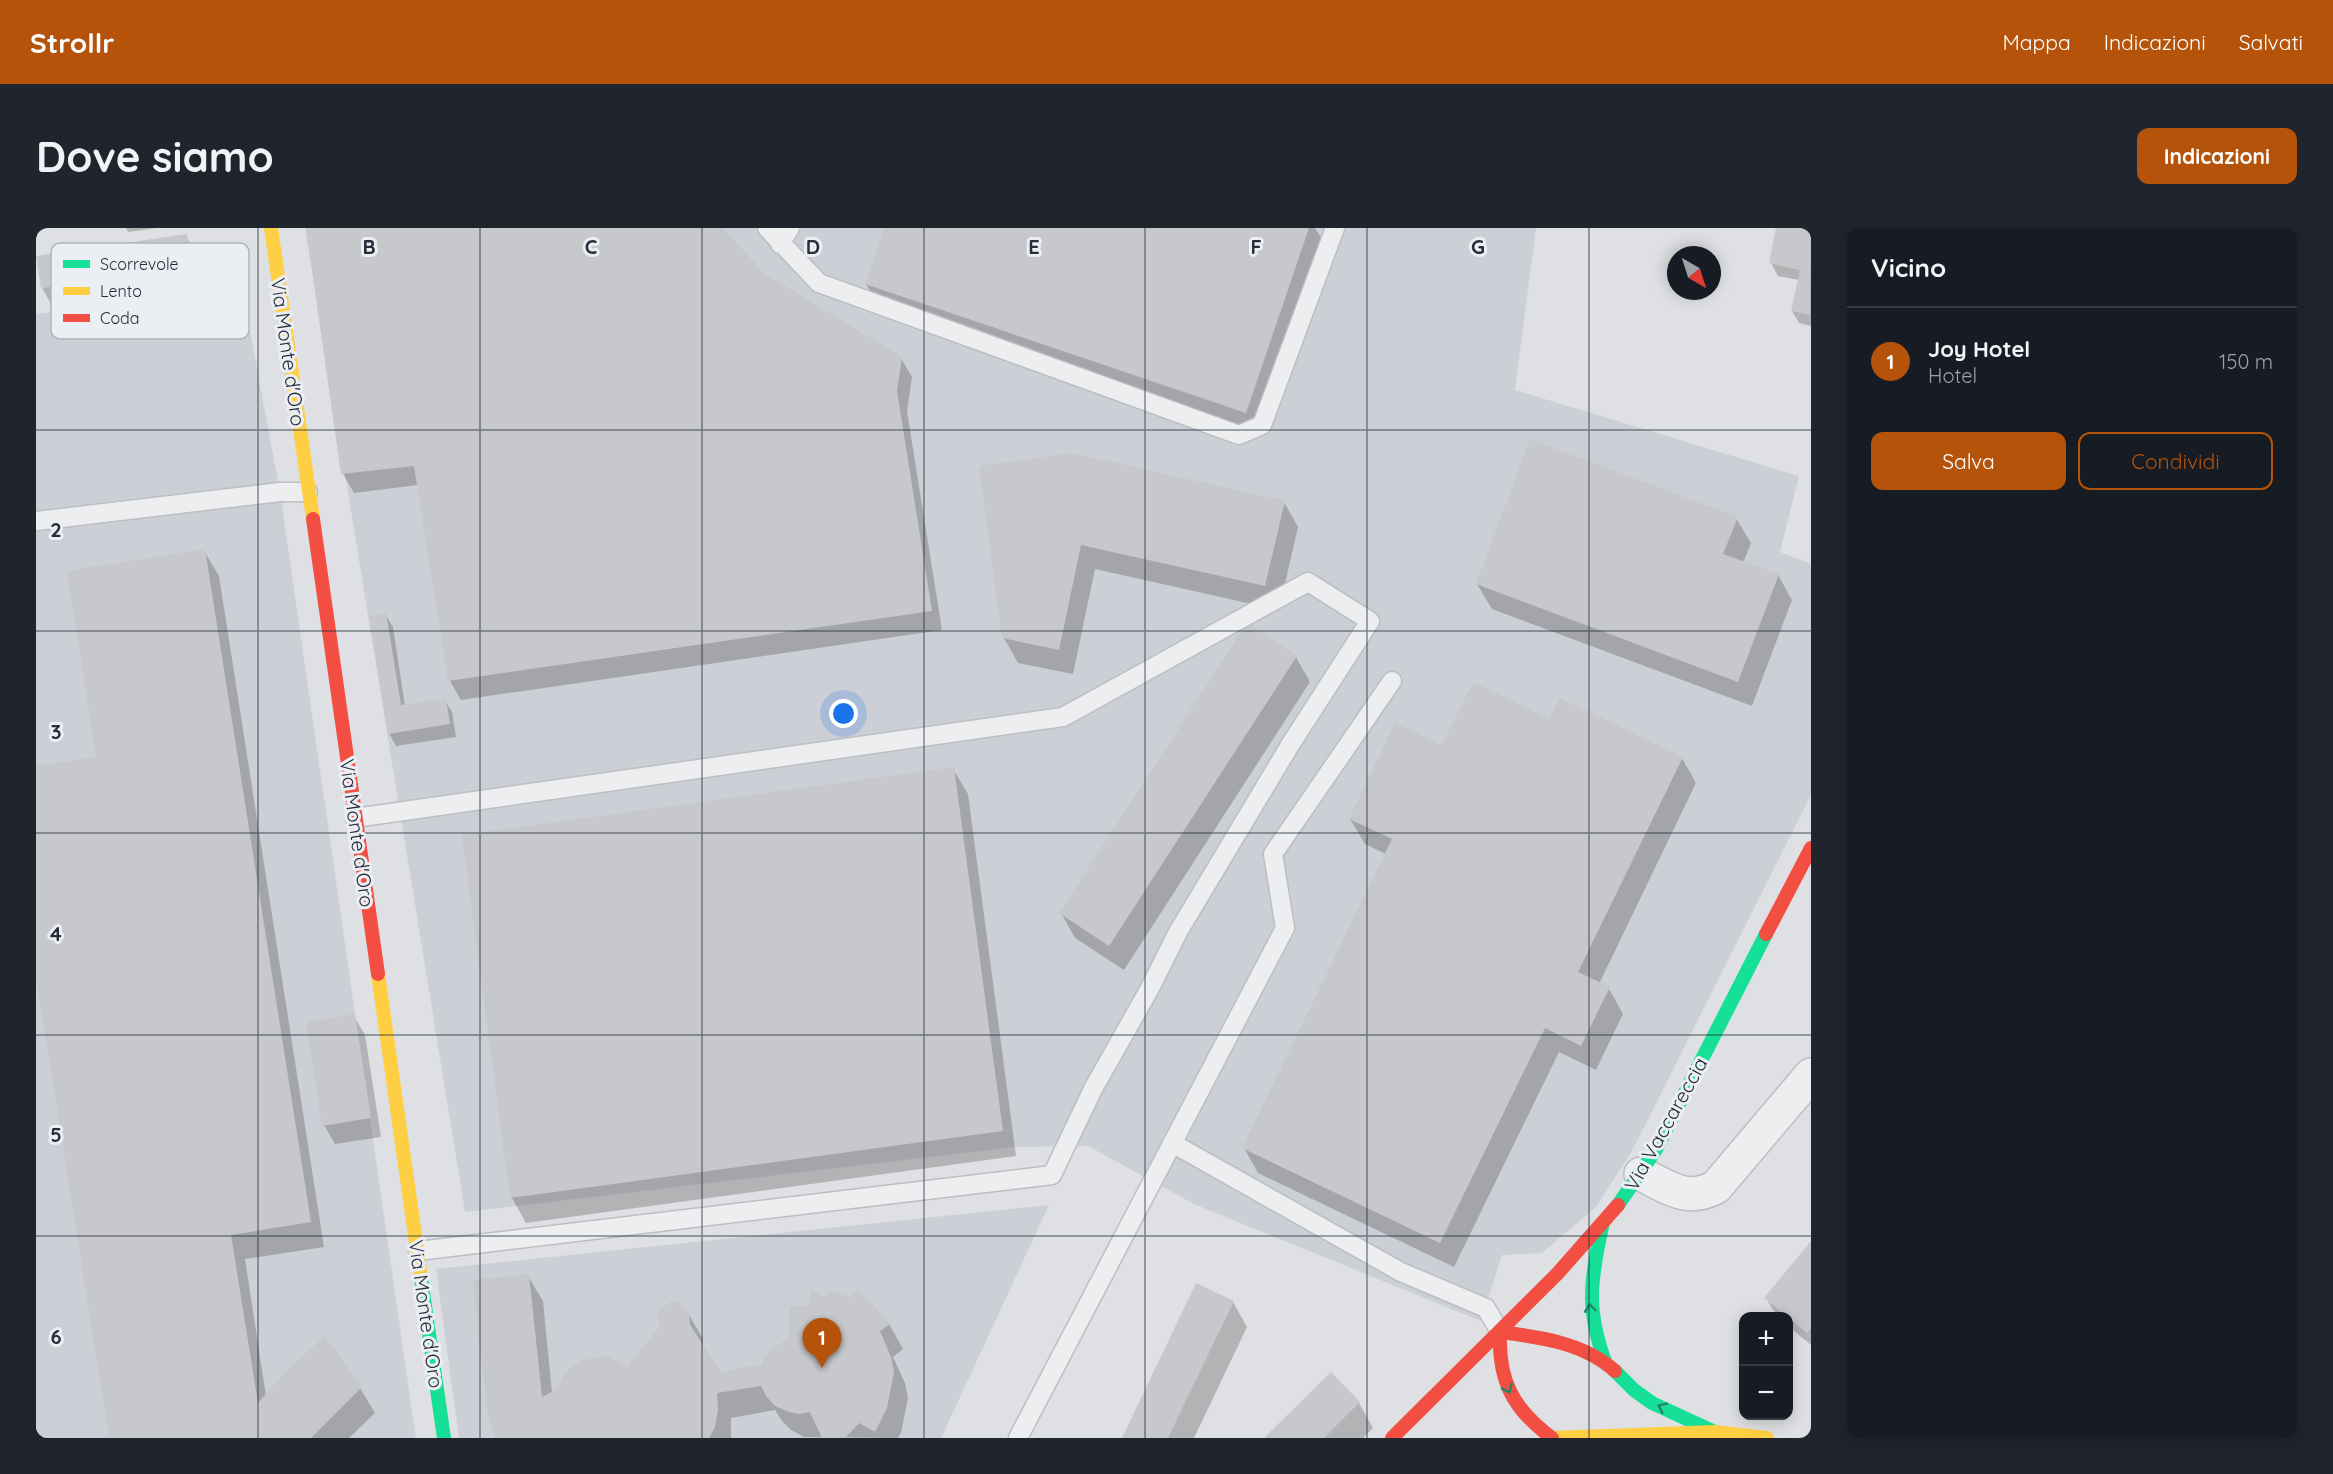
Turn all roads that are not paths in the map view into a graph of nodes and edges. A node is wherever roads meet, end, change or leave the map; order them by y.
1 (271, 228) edge
2 (767, 228) edge
3 (790, 228) edge
4 (1335, 228) edge
5 (780, 244) junction
6 (308, 492) junction
7 (36, 521) edge
8 (1392, 681) dead end
9 (355, 818) junction
10 (1811, 848) edge
11 (1811, 1075) edge
12 (1172, 1143) junction
13 (1641, 1174) junction
14 (1602, 1227) junction
15 (418, 1251) junction
16 (1500, 1332) junction
17 (1606, 1364) junction
18 (1715, 1432) junction
19 (1636, 1436) edge
20 (444, 1438) edge
21 (1018, 1438) edge
22 (1392, 1438) edge
23 (1551, 1438) edge
24 (1767, 1438) edge

1 - 6 main road, Via Monte d'Oro
2 - 5 lane
3 - 5 lane
4 - 5 lane
6 - 7 lane
6 - 9 main road, Via Monte d'Oro
8 - 12 lane
9 - 15 main road, Via Monte d'Oro
9 - 15 lane
10 - 13 main road, Via Vaccareccia
11 - 13 street
12 - 16 lane
12 - 21 lane
13 - 14 main road, Via Vaccareccia
14 - 16 main road, Via Vaccareccia
17 -> 14 main road
15 - 20 main road, Via Monte d'Oro
16 - 17 main road
16 - 22 main road, Via Vaccareccia
16 -> 23 main road
18 -> 17 main road
18 - 19 main road
18 - 24 main road
19 - 23 main road

